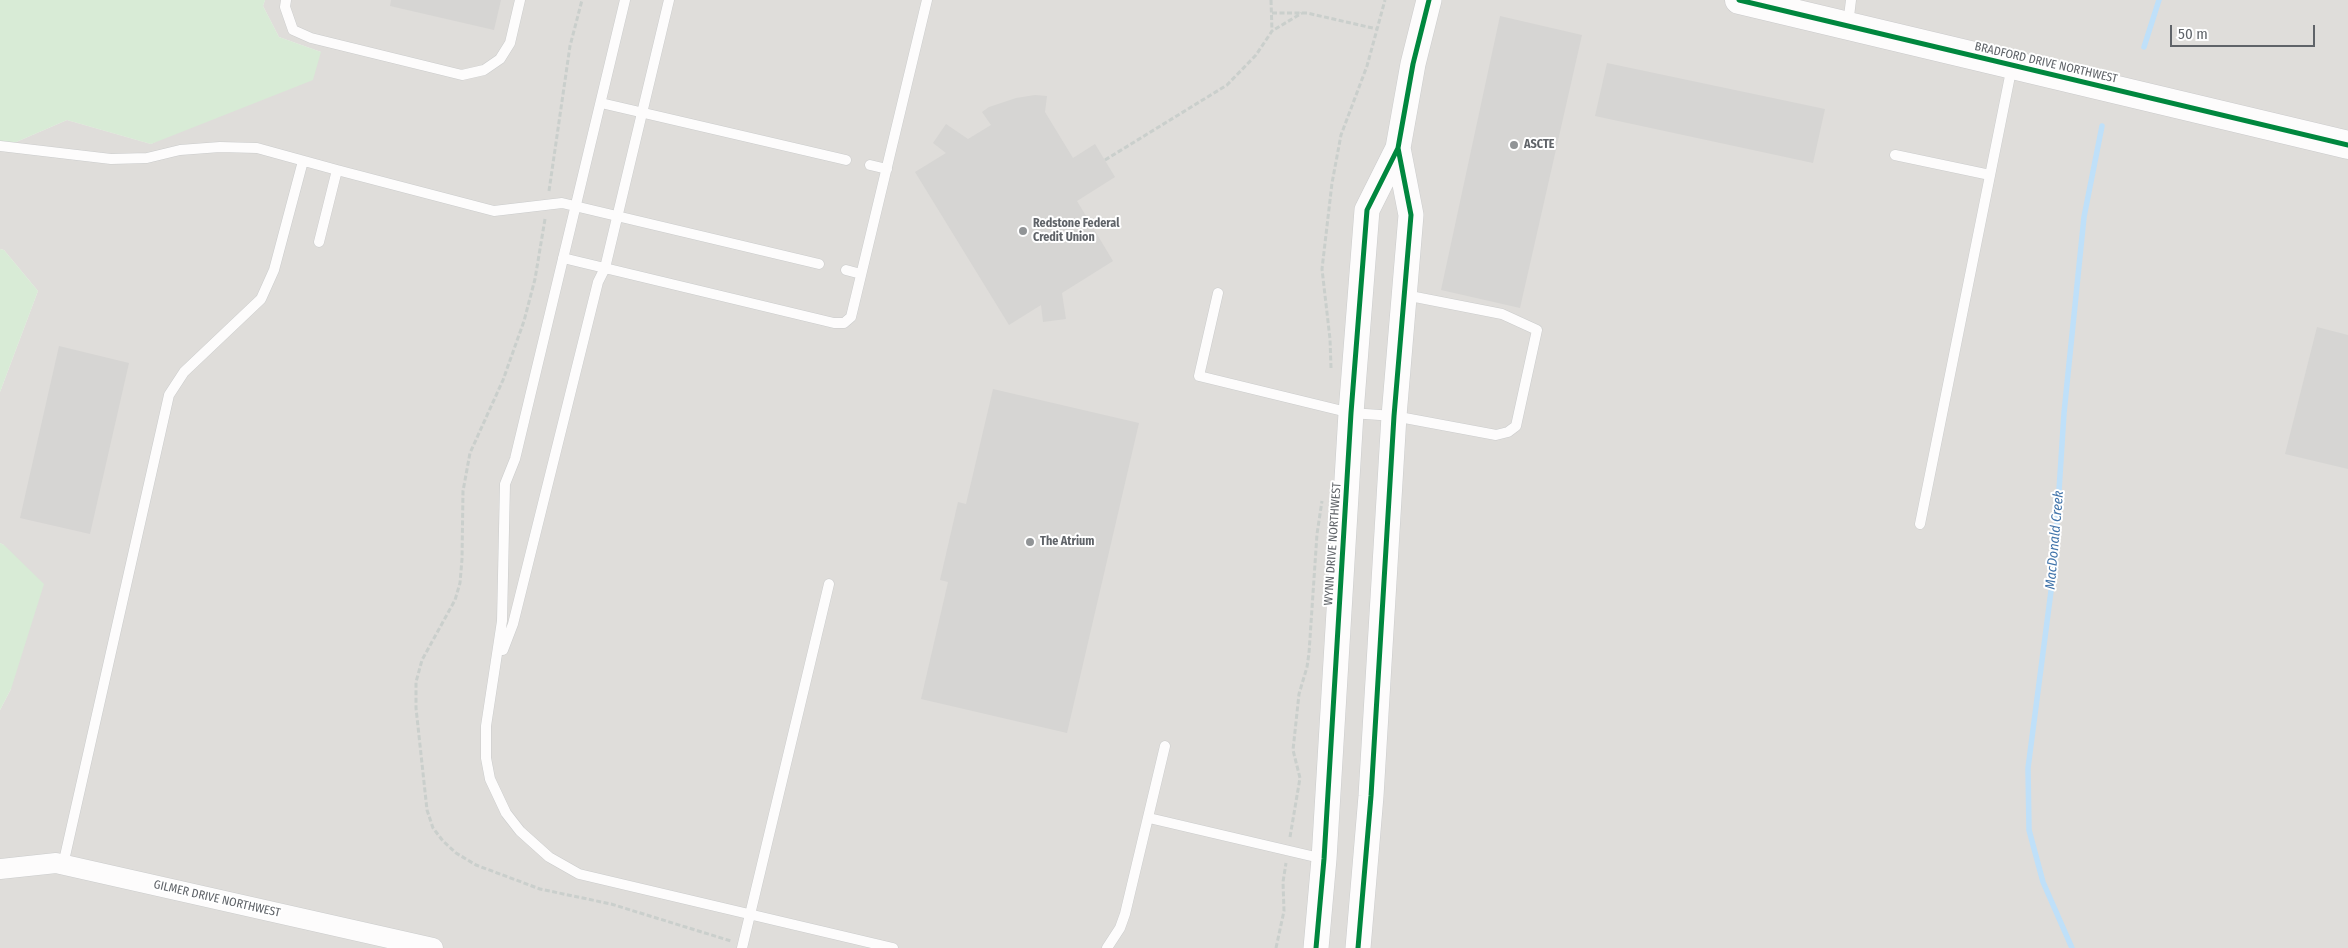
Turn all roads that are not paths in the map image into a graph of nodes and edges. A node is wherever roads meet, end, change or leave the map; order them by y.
1 (286, 0) edge
2 (520, 0) edge
3 (625, 0) edge
4 (669, 0) edge
5 (927, 0) edge
6 (1429, 0) edge
7 (1739, 0) edge
8 (1850, 13) edge
9 (2012, 65) junction
10 (600, 103) junction
11 (642, 113) junction
12 (2348, 145) edge
13 (0, 146) edge
14 (1398, 148) junction
15 (1895, 155) dead end
16 (846, 160) dead end
17 (303, 161) junction
18 (870, 165) dead end
19 (886, 169) junction
20 (337, 170) junction
21 (1990, 175) junction
22 (576, 206) junction
23 (617, 216) junction
24 (319, 242) dead end
25 (563, 258) junction
26 (818, 264) dead end
27 (605, 268) junction
28 (846, 270) dead end
29 (861, 274) junction
30 (1218, 293) dead end
31 (1404, 294) junction
32 (1351, 412) junction
33 (1394, 416) junction
34 (1920, 524) dead end
35 (829, 584) dead end
36 (496, 667) junction
37 (1165, 746) dead end
38 (1148, 818) junction
39 (1324, 859) junction
40 (63, 865) junction
41 (0, 869) edge
42 (750, 914) junction
43 (433, 948) edge
44 (742, 948) edge
45 (893, 948) edge
46 (1107, 948) edge
47 (1316, 948) edge
48 (1358, 948) edge

1 - 2 lane
3 - 10 lane
4 - 11 lane
5 - 19 lane
6 - 14 street, WYNN DRIVE NORTHWEST
7 - 8 main road, BRADFORD DRIVE NORTHWEST
8 - 9 main road, BRADFORD DRIVE NORTHWEST
9 - 12 main road, BRADFORD DRIVE NORTHWEST
9 - 21 lane
10 - 11 lane
10 - 22 lane
11 - 16 lane
11 - 23 lane
13 - 17 lane
14 - 31 street, WYNN DRIVE NORTHWEST
14 - 32 street, WYNN DRIVE NORTHWEST
15 - 21 lane
17 - 20 lane
17 - 40 lane
18 - 19 lane
19 - 29 lane
20 - 22 lane
20 - 24 lane
21 - 34 lane
22 - 23 lane
22 - 25 lane
23 - 26 lane
23 - 27 lane
25 - 27 lane
25 - 36 lane
27 - 29 lane
27 - 36 lane
28 - 29 lane
30 - 32 lane
31 - 33 street, WYNN DRIVE NORTHWEST
31 - 33 lane
32 - 33 lane
32 - 39 street, WYNN DRIVE NORTHWEST
33 - 48 street, WYNN DRIVE NORTHWEST
35 - 42 lane
36 - 42 lane
37 - 38 lane
38 - 39 lane
38 - 46 lane
39 - 47 street, WYNN DRIVE NORTHWEST
40 - 41 street, GILMER DRIVE NORTHWEST
40 - 43 street, GILMER DRIVE NORTHWEST
42 - 44 lane
42 - 45 lane

